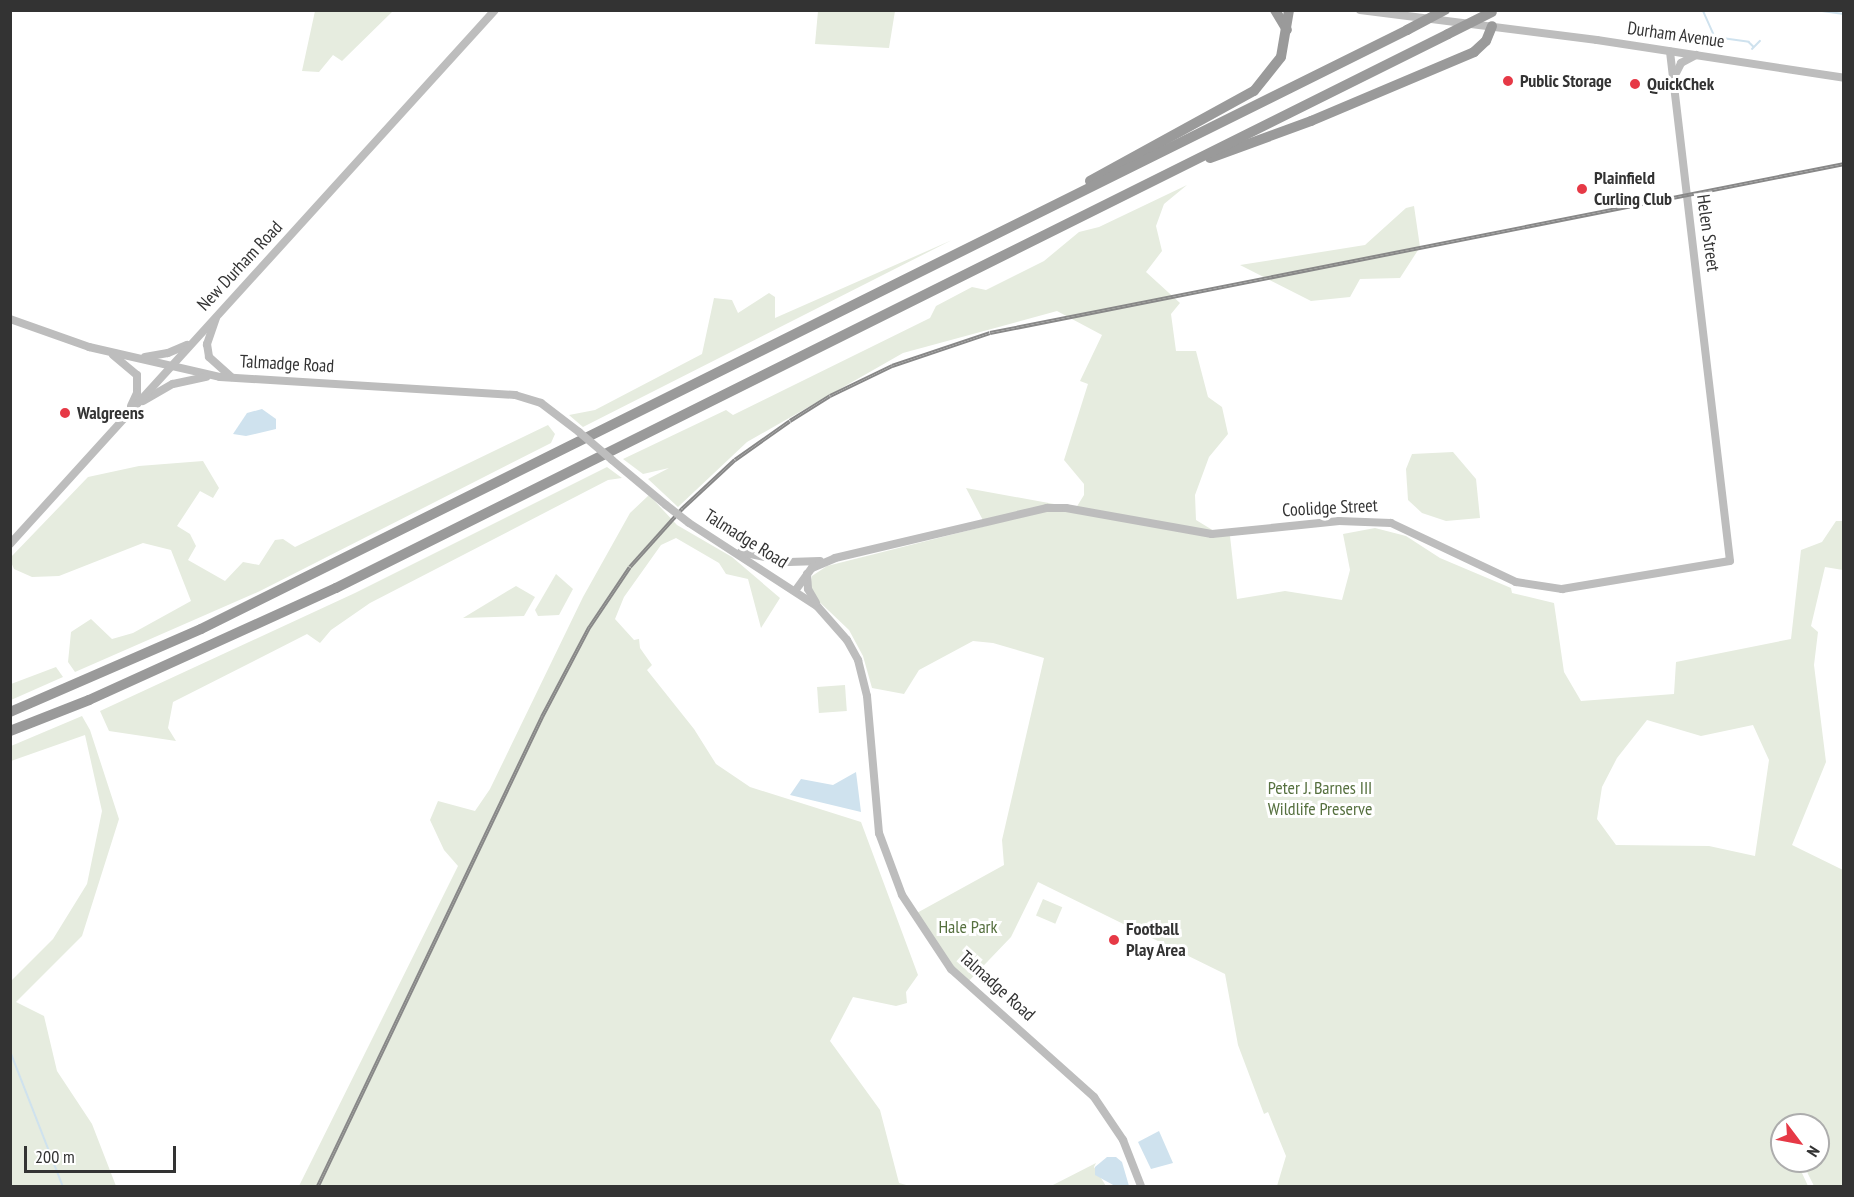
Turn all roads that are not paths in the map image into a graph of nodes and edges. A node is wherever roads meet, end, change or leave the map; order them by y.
1 (495, 10) edge
2 (1275, 10) edge
3 (1289, 10) edge
4 (1360, 10) edge
5 (1445, 10) edge
6 (1494, 11) edge
7 (1492, 26) junction
8 (1288, 32) junction
9 (1670, 52) junction
10 (1696, 55) junction
11 (1844, 78) edge
12 (1672, 82) junction
13 (1194, 160) junction
14 (1084, 190) junction
15 (218, 315) junction
16 (10, 320) edge
17 (192, 342) junction
18 (107, 351) junction
19 (137, 358) junction
20 (171, 366) junction
21 (220, 377) junction
22 (234, 378) junction
23 (126, 414) junction
24 (1712, 420) joint
25 (10, 544) edge
26 (734, 550) junction
27 (835, 558) junction
28 (807, 574) junction
29 (795, 591) junction
30 (818, 606) junction
31 (10, 711) edge
32 (63, 711) junction
33 (10, 731) edge
34 (10, 739) edge
35 (1141, 1186) edge

1 - 15 street, New Durham Road
2 - 8 highway
3 - 8 highway
4 - 7 street, Durham Avenue
5 - 14 highway, bridge
6 - 13 highway, bridge
7 - 9 street, Durham Avenue
7 - 13 highway
8 - 14 highway
9 - 10 street, Durham Avenue
9 - 12 street, Helen Street
10 - 11 street, Durham Avenue
10 - 12 street
12 - 24 street, Helen Street
13 - 32 highway
14 - 31 highway
15 - 17 street, New Durham Road
15 - 22 street
16 - 18 street, Talmadge Road
17 - 19 street
17 - 20 street, New Durham Road
18 - 19 street, Talmadge Road
18 - 23 street
19 - 20 street, Talmadge Road
20 - 21 street, Talmadge Road
20 - 23 street, New Durham Road
21 - 22 street, Talmadge Road
21 - 23 street
22 - 26 street, Talmadge Road, bridge
23 - 25 street, New Durham Road
24 - 27 street, Coolidge Street
26 - 27 street
26 - 29 street, Talmadge Road
27 - 28 street, Coolidge Street
28 - 29 street, Coolidge Street
28 - 30 street
29 - 30 street, Talmadge Road
30 - 35 street, Talmadge Road
32 - 33 highway
32 - 34 highway

